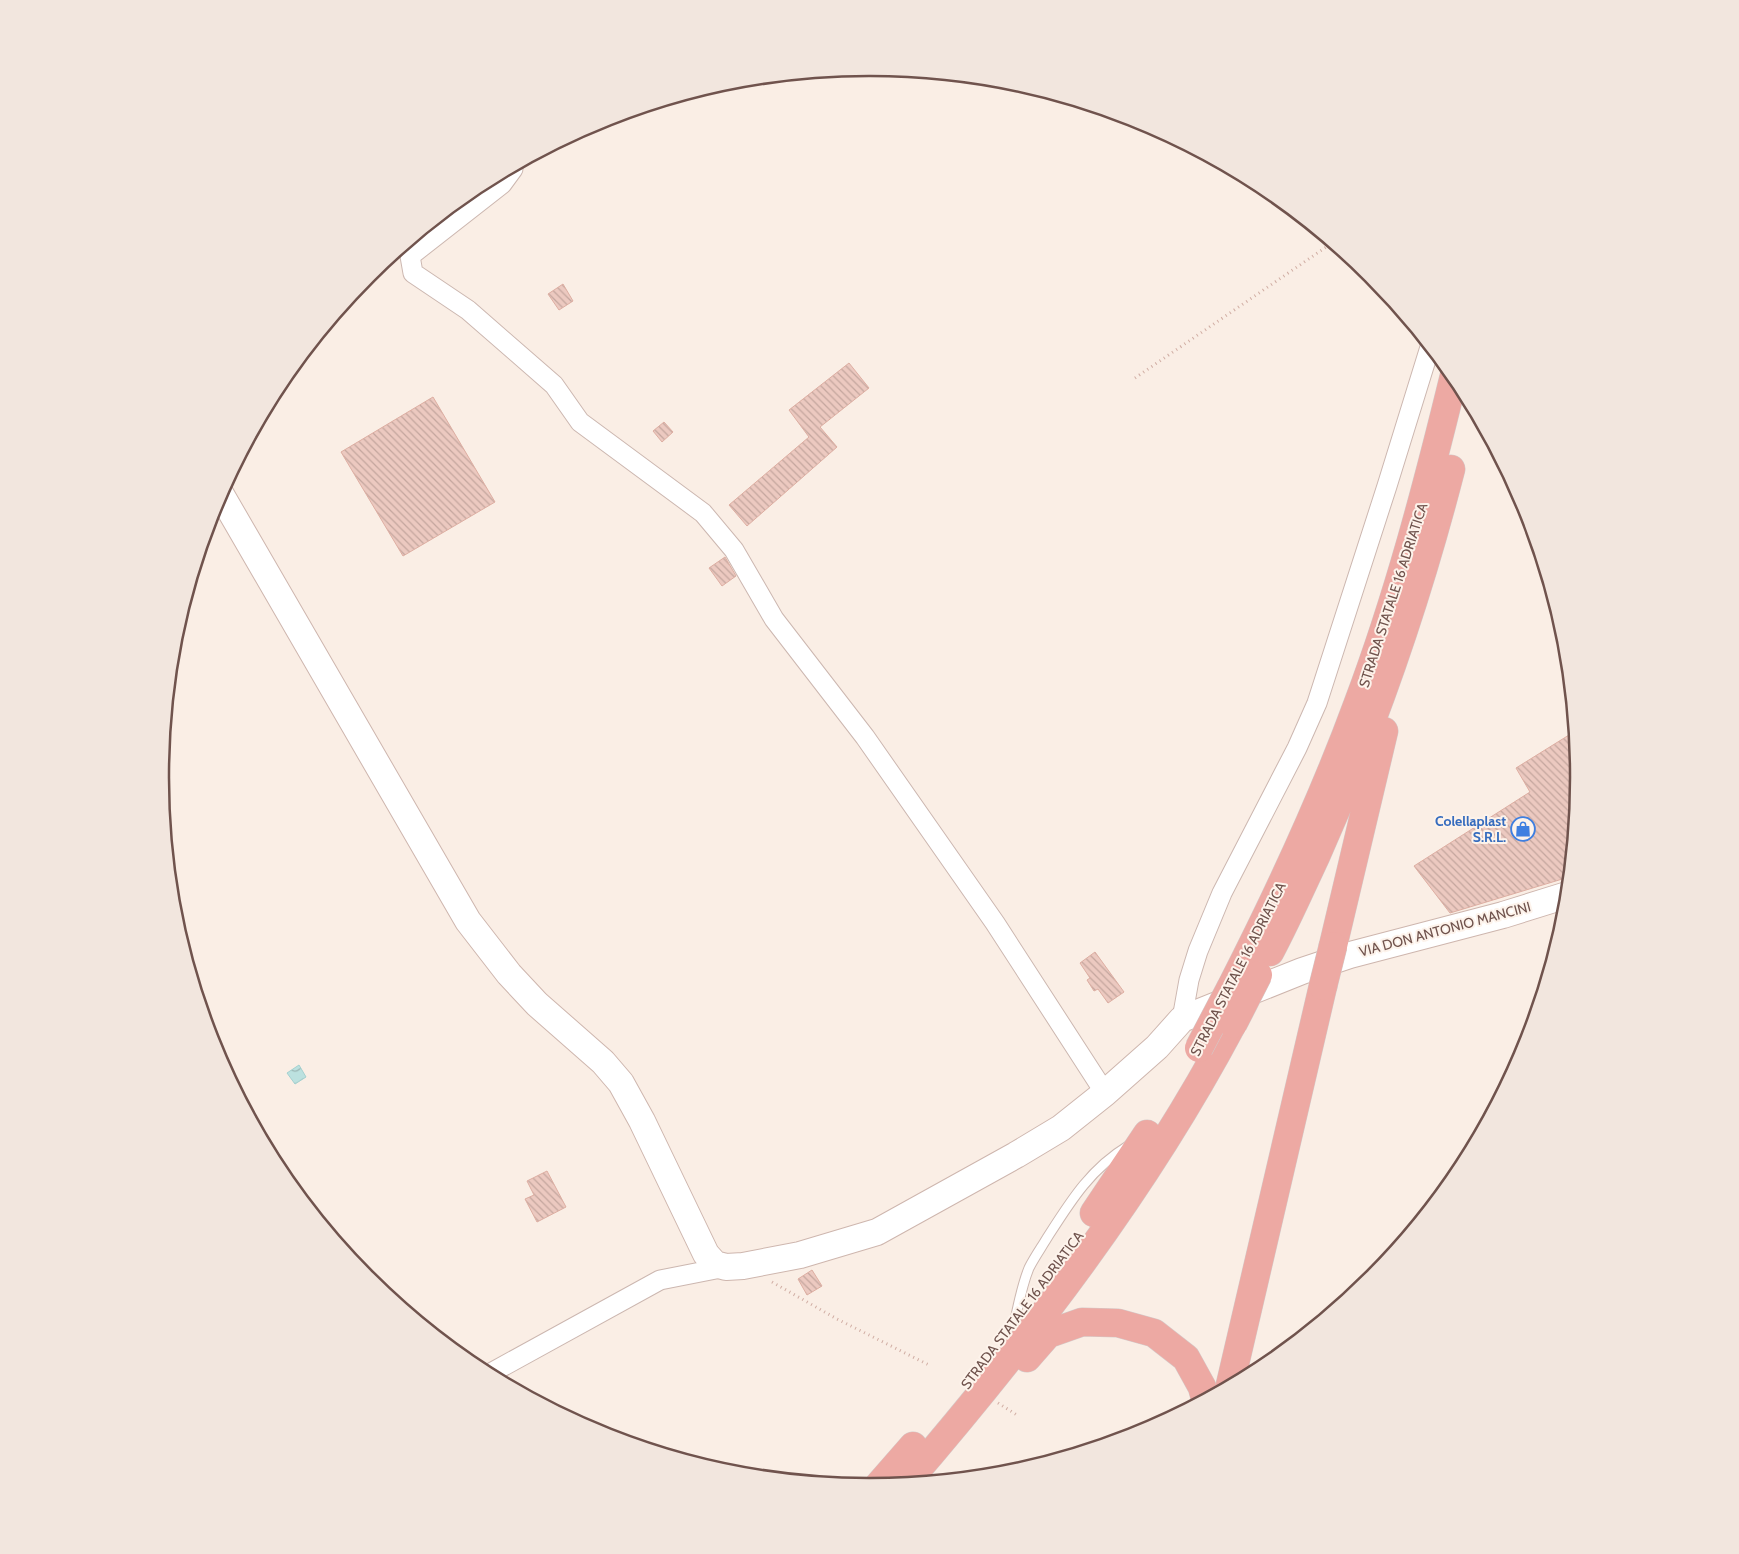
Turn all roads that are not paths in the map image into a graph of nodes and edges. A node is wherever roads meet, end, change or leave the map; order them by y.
1 (507, 178) edge
2 (1428, 354) edge
3 (1451, 387) edge
4 (1465, 410) edge
5 (225, 503) edge
6 (1411, 606) junction
7 (1560, 896) edge
8 (1342, 951) junction
9 (1182, 1019) junction
10 (1105, 1093) junction
11 (735, 1266) junction
12 (496, 1370) edge
13 (1232, 1377) edge
14 (1203, 1392) edge
15 (929, 1475) edge
16 (912, 1476) edge
17 (886, 1477) edge

1 - 10 street
2 - 9 street
3 - 17 highway, STRADA STATALE 16 ADRIATICA, bridge
4 - 6 highway, STRADA STATALE 16 ADRIATICA
5 - 11 street
6 - 8 highway
6 - 16 highway, STRADA STATALE 16 ADRIATICA, bridge
7 - 8 street, VIA DON ANTONIO MANCINI
8 - 9 street, VIA DON ANTONIO MANCINI
8 - 13 highway, bridge
9 - 10 street
10 - 11 street
11 - 12 street
14 - 15 highway

